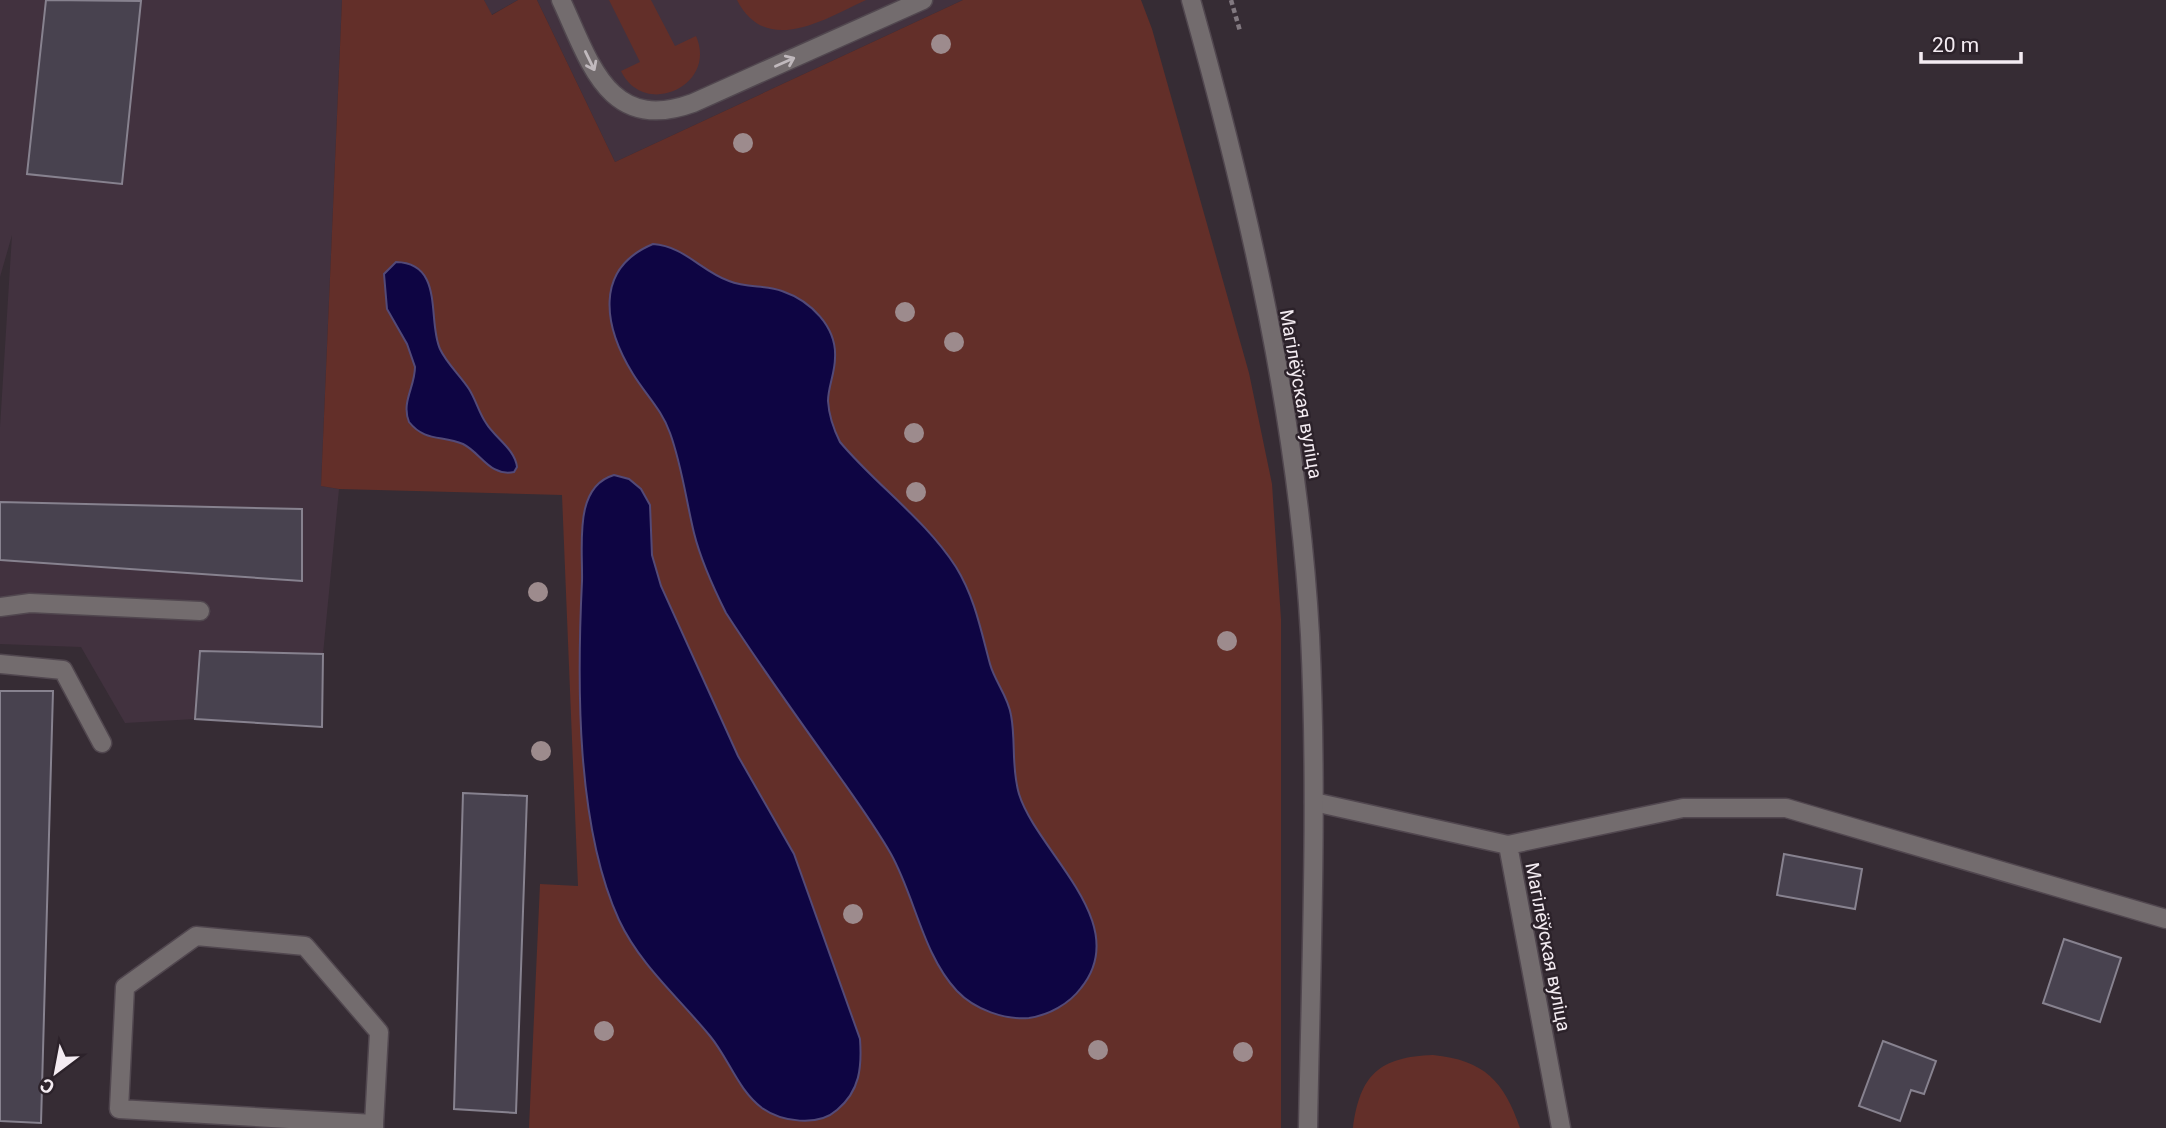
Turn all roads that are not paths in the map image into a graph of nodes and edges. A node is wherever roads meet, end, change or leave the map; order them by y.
1 (561, 0) edge
2 (923, 0) edge
3 (1191, 0) edge
4 (0, 607) edge
5 (200, 611) dead end
6 (0, 664) edge
7 (102, 743) dead end
8 (1314, 803) junction
9 (1508, 845) junction
10 (2166, 919) edge
11 (374, 1126) edge
12 (1308, 1128) edge
13 (1561, 1128) edge

1 -> 2 street
3 - 8 street, Магілёўская вуліца
4 - 5 street
6 - 7 street
8 - 9 street, Магілёўская вуліца
8 - 12 street, Магілёўская вуліца
9 - 10 street
9 - 13 street, Магілёўская вуліца
11 - 11 street

